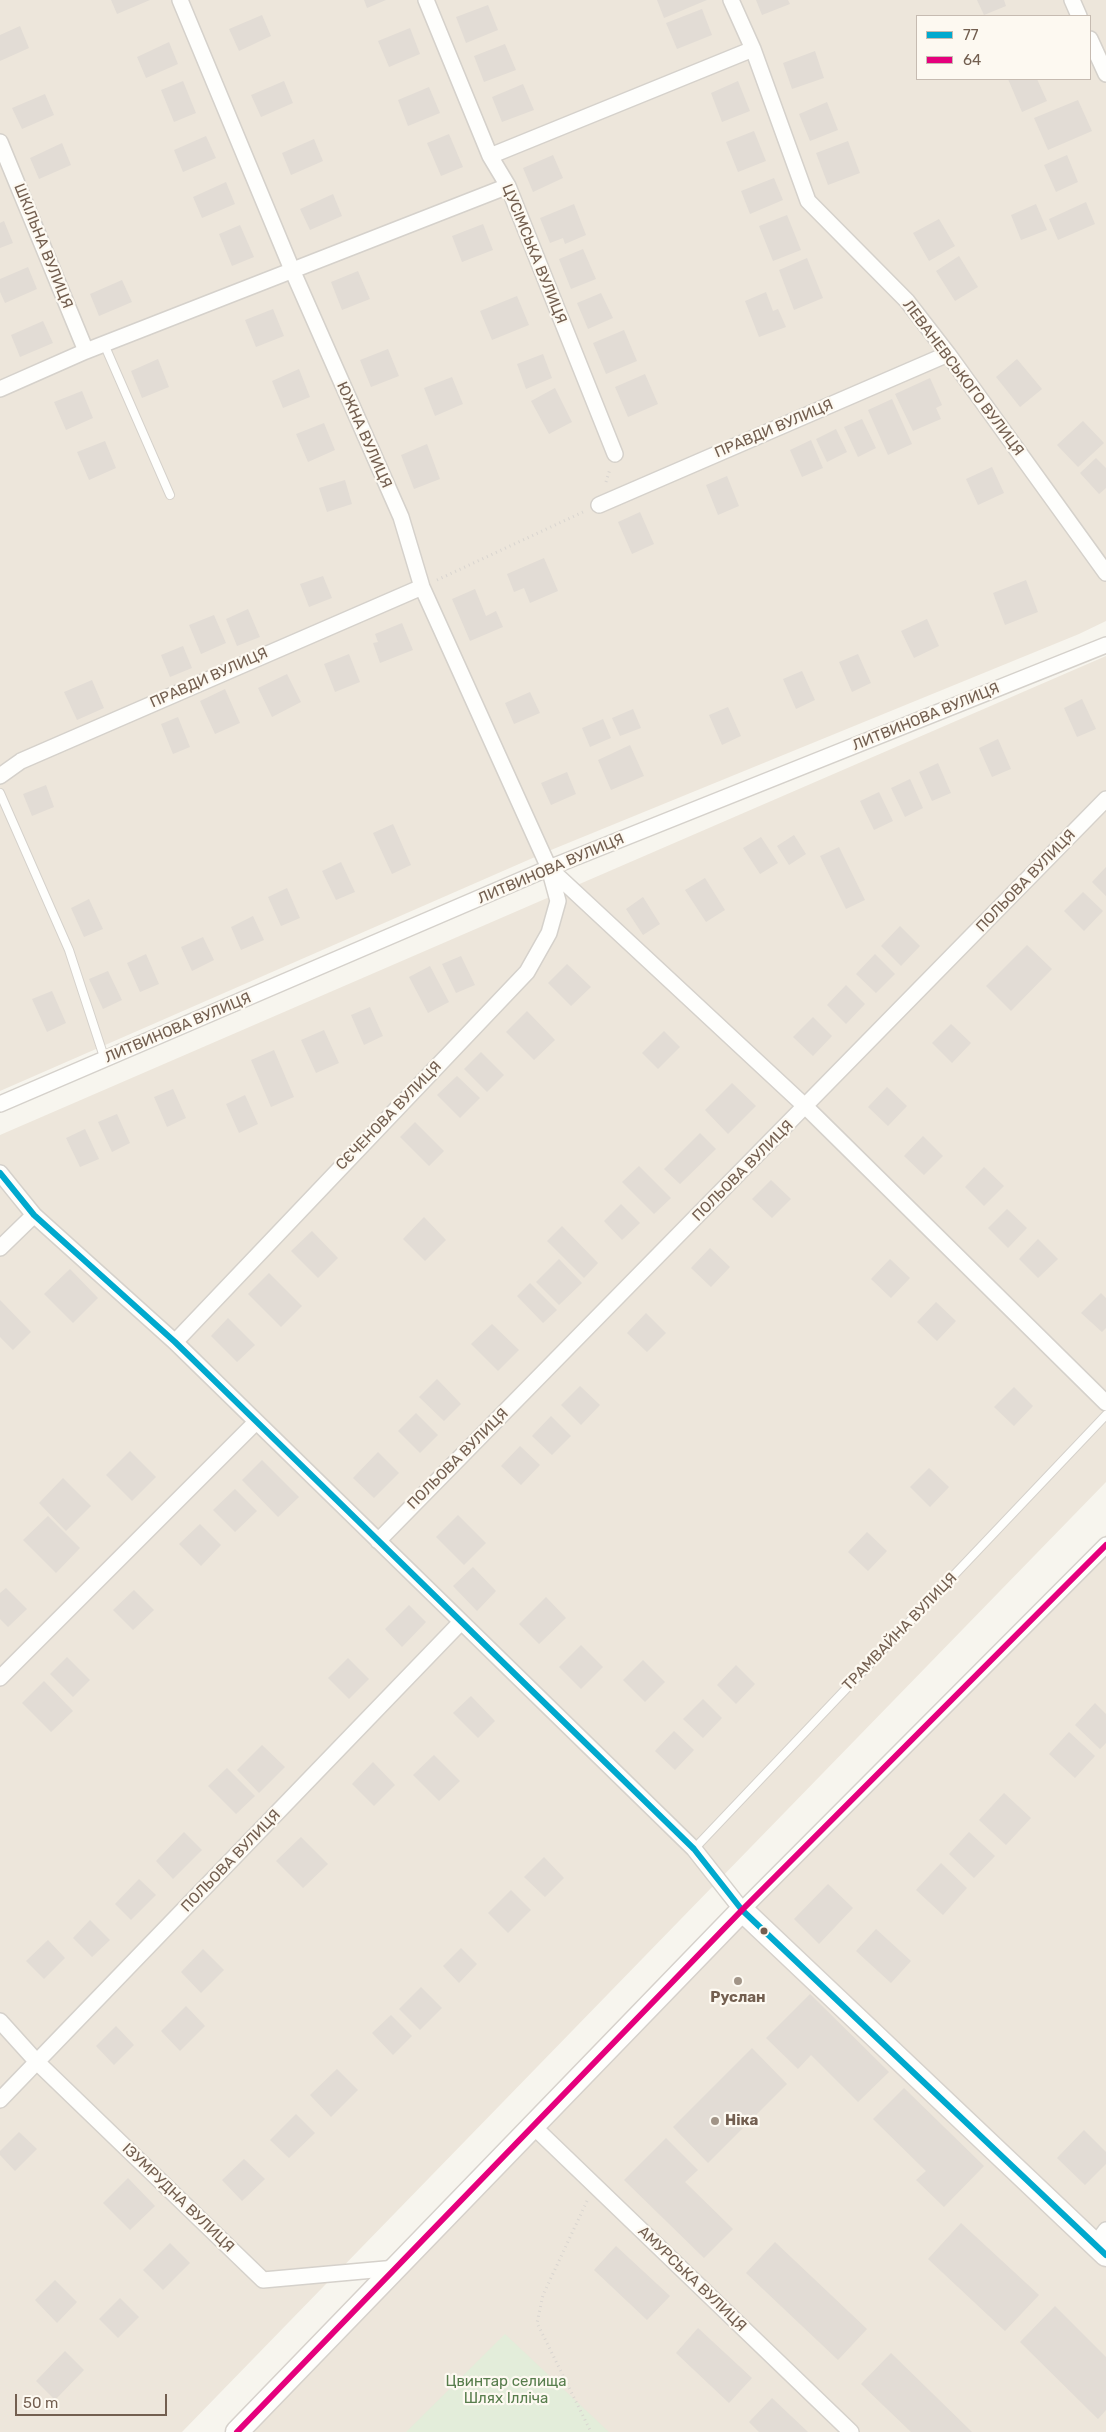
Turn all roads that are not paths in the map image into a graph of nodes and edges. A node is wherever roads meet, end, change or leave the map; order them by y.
1 (180, 0) edge
2 (426, 0) edge
3 (731, 0) edge
4 (1072, 0) edge
5 (1079, 15) edge
6 (1091, 41) edge
7 (753, 49) junction
8 (1106, 74) edge
9 (0, 142) edge
10 (490, 156) junction
11 (508, 186) junction
12 (293, 272) junction
13 (104, 344) junction
14 (86, 351) junction
15 (948, 354) junction
16 (0, 388) edge
17 (615, 454) road end
18 (170, 495) dead end
19 (599, 505) road end
20 (1106, 573) edge
21 (422, 587) junction
22 (1106, 645) edge
23 (0, 776) edge
24 (0, 793) edge
25 (1106, 799) edge
26 (549, 868) junction
27 (105, 1060) junction
28 (0, 1104) edge
29 (806, 1107) junction
30 (0, 1173) edge
31 (34, 1215) junction
32 (0, 1248) edge
33 (175, 1342) junction
34 (1106, 1403) edge
35 (1106, 1415) edge
36 (256, 1422) junction
37 (378, 1541) junction
38 (1106, 1545) edge
39 (461, 1622) junction
40 (0, 1678) edge
41 (694, 1848) junction
42 (742, 1910) junction
43 (0, 2021) edge
44 (37, 2062) junction
45 (0, 2100) edge
46 (533, 2126) junction
47 (1102, 2243) edge
48 (396, 2268) junction
49 (237, 2432) edge
50 (851, 2432) edge

1 - 12 street, ЮЖНА ВУЛИЦЯ
2 - 10 street, ЦУСІМСЬКА ВУЛИЦЯ
3 - 7 street, ЛЕВАНЕВСЬКОГО ВУЛИЦЯ
4 - 5 street
6 - 8 street
7 - 10 street
7 - 15 street, ЛЕВАНЕВСЬКОГО ВУЛИЦЯ
9 - 14 street, ШКІЛЬНА ВУЛИЦЯ
10 - 11 street, ЦУСІМСЬКА ВУЛИЦЯ
11 - 12 street
11 - 17 street, ЦУСІМСЬКА ВУЛИЦЯ
12 - 13 street
12 - 21 street, ЮЖНА ВУЛИЦЯ
13 - 14 street
13 - 18 lane
14 - 16 street
15 - 19 street, ПРАВДИ ВУЛИЦЯ
15 - 20 street, ЛЕВАНЕВСЬКОГО ВУЛИЦЯ
21 - 23 street, ПРАВДИ ВУЛИЦЯ
21 - 26 street, ЮЖНА ВУЛИЦЯ
22 - 26 street, ЛИТВИНОВА ВУЛИЦЯ
24 - 27 lane
25 - 29 street, ПОЛЬОВА ВУЛИЦЯ
26 - 27 street, ЛИТВИНОВА ВУЛИЦЯ
26 - 29 street
26 - 33 street, СЄЧЕНОВА ВУЛИЦЯ
27 - 28 street, ЛИТВИНОВА ВУЛИЦЯ
29 - 34 street
29 - 37 street, ПОЛЬОВА ВУЛИЦЯ
30 - 31 street
31 - 32 street
31 - 33 street
33 - 36 street
35 - 41 lane, ТРАМВАЙНА ВУЛИЦЯ
36 - 37 street
36 - 40 street
37 - 39 street
38 - 42 street
39 - 41 street
39 - 44 street, ПОЛЬОВА ВУЛИЦЯ
41 - 42 street
42 - 46 street
42 - 47 street
43 - 44 street, ІЗУМРУДНА ВУЛИЦЯ
44 - 45 street, ПОЛЬОВА ВУЛИЦЯ
44 - 48 street, ІЗУМРУДНА ВУЛИЦЯ
46 - 48 street
46 - 50 street, АМУРСЬКА ВУЛИЦЯ
48 - 49 street

